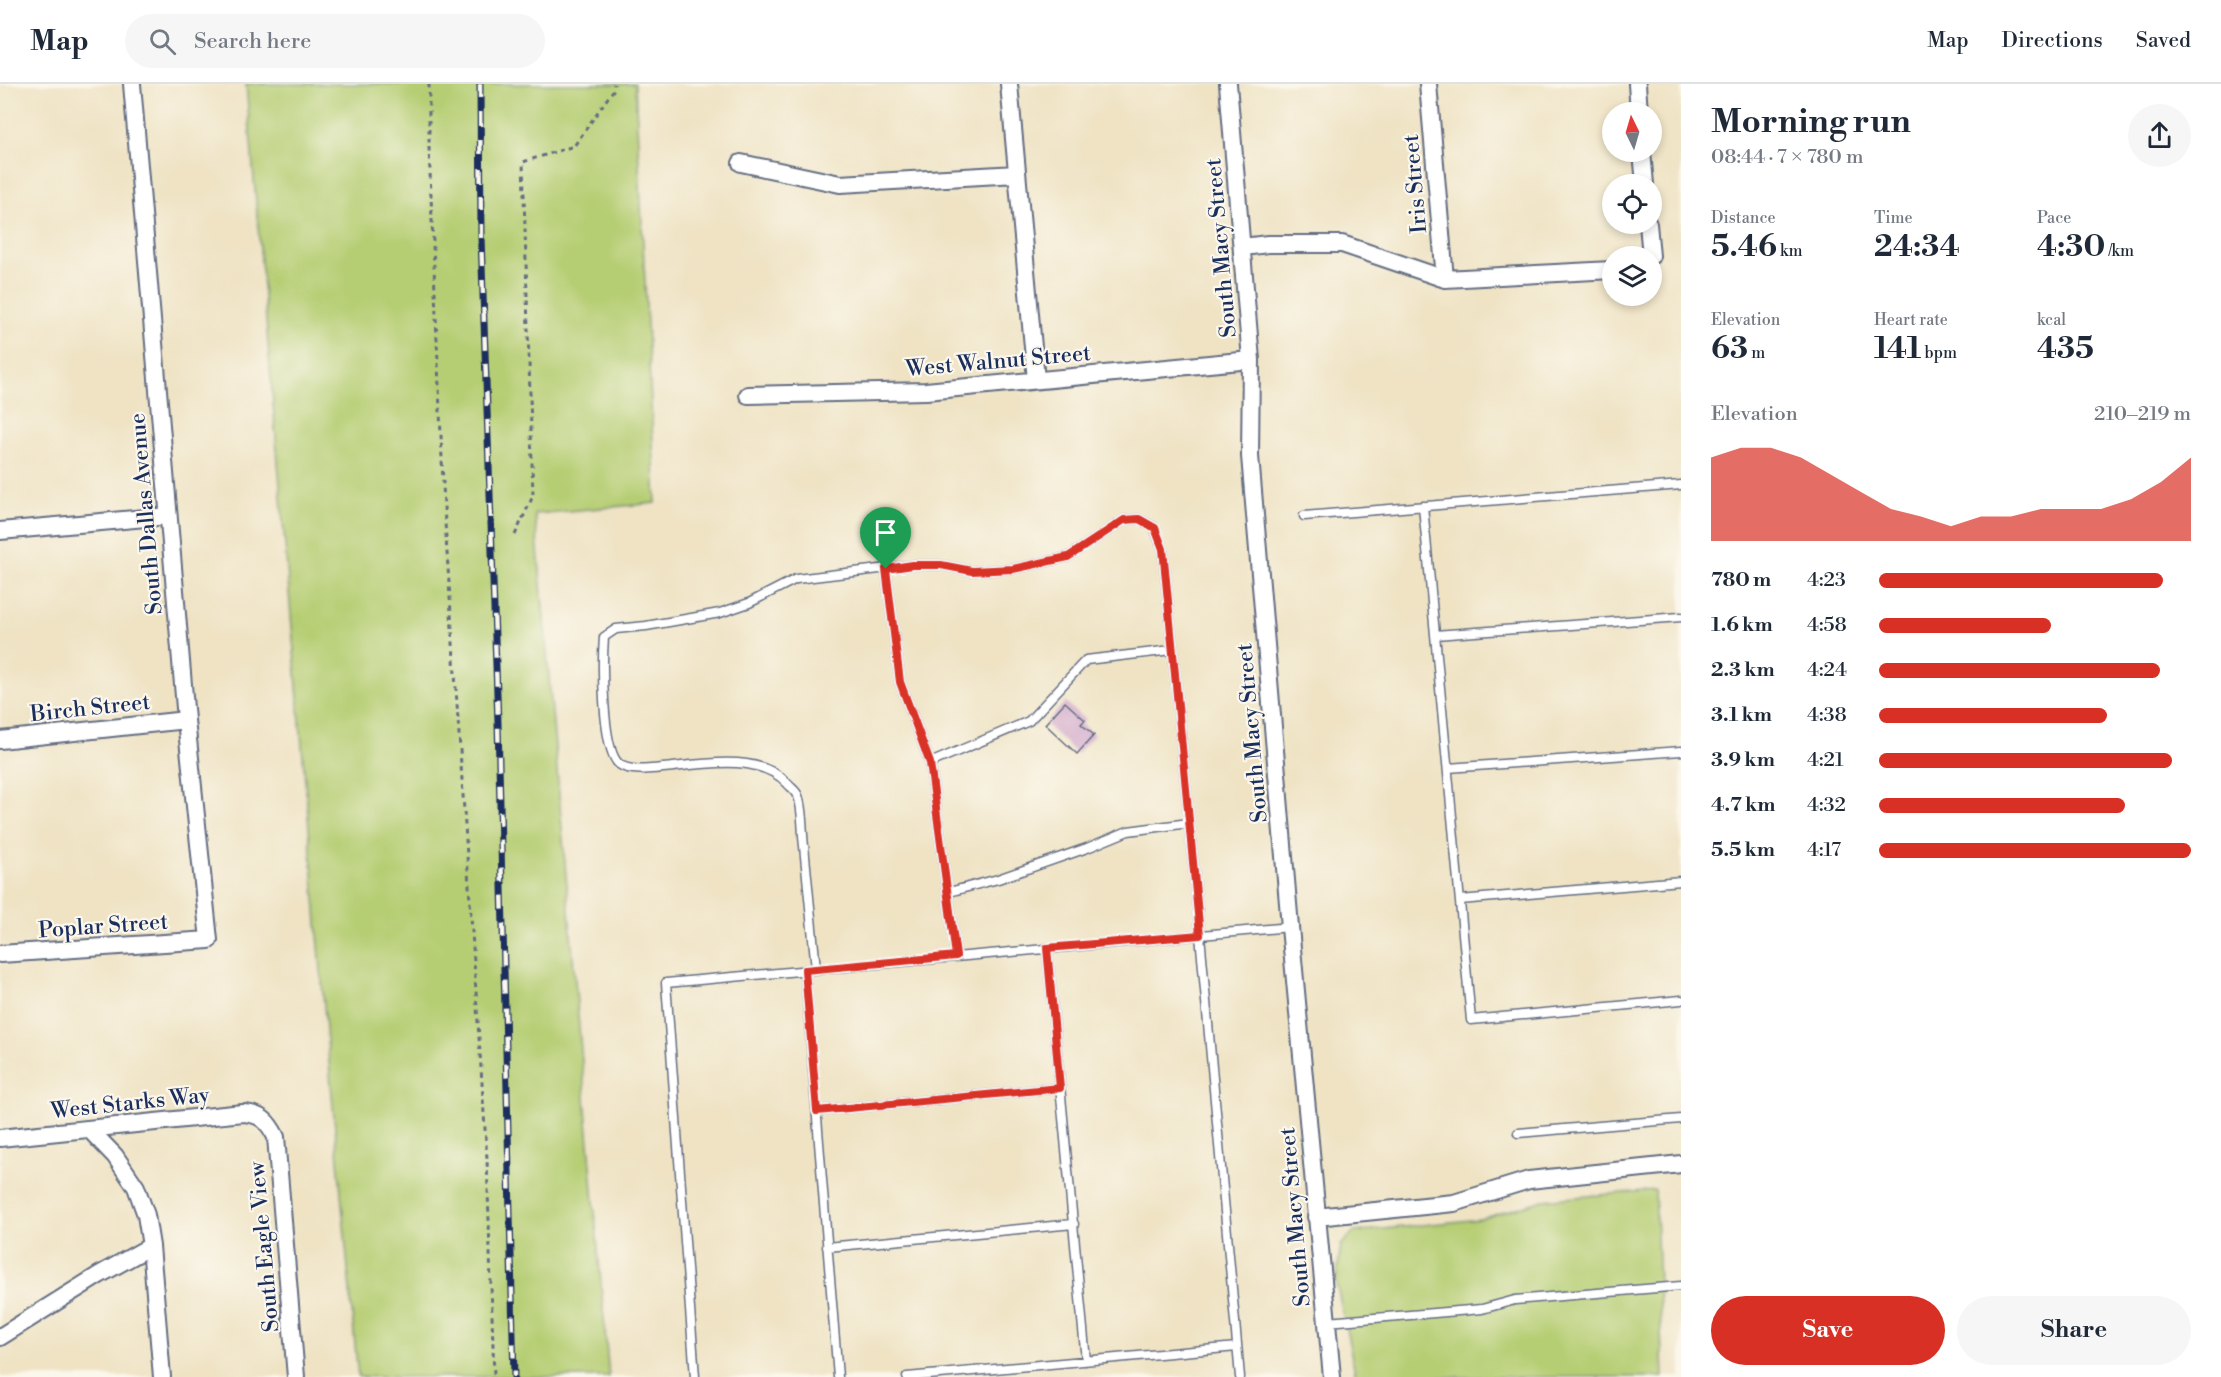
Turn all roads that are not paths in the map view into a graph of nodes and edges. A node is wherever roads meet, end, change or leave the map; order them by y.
1 (132, 84) edge
2 (1009, 84) edge
3 (1228, 84) edge
4 (1428, 84) edge
5 (1637, 84) edge
6 (1638, 102) edge
7 (741, 163) dead end
8 (1017, 174) junction
9 (1243, 248) junction
10 (1602, 271) edge
11 (1444, 279) junction
12 (1251, 360) junction
13 (1036, 380) junction
14 (748, 395) dead end
15 (1681, 485) edge
16 (1423, 506) junction
17 (168, 516) junction
18 (1304, 516) dead end
19 (0, 531) edge
20 (886, 569) junction
21 (1681, 617) edge
22 (1435, 635) junction
23 (1173, 650) junction
24 (186, 720) junction
25 (0, 740) edge
26 (1681, 751) edge
27 (930, 763) junction
28 (1448, 768) junction
29 (1189, 823) junction
30 (1681, 881) edge
31 (948, 892) junction
32 (1460, 900) junction
33 (1290, 927) junction
34 (1200, 935) junction
35 (209, 940) joint
36 (1047, 948) junction
37 (0, 954) edge
38 (956, 956) junction
39 (816, 969) junction
40 (805, 970) junction
41 (1681, 1000) edge
42 (1060, 1088) junction
43 (817, 1111) junction
44 (264, 1118) joint
45 (1681, 1119) edge
46 (90, 1130) junction
47 (1518, 1133) dead end
48 (0, 1138) edge
49 (1681, 1164) edge
50 (1317, 1217) junction
51 (1074, 1224) junction
52 (151, 1246) junction
53 (827, 1247) junction
54 (1681, 1286) edge
55 (1327, 1322) junction
56 (0, 1337) edge
57 (1237, 1347) junction
58 (1086, 1361) junction
59 (162, 1377) edge
60 (296, 1377) edge
61 (695, 1377) edge
62 (838, 1377) edge
63 (907, 1377) edge
64 (1240, 1377) edge
65 (1332, 1377) edge

1 - 17 street, South Dallas Avenue
2 - 8 street
3 - 9 street, South Macy Street
4 - 11 street, Iris Street
5 - 6 street
7 - 8 street
8 - 13 street
9 - 11 street
9 - 12 street, South Macy Street
10 - 11 street
12 - 13 street, West Walnut Street
12 - 33 street, South Macy Street
13 - 14 street, West Walnut Street
15 - 16 lane
16 - 18 lane
16 - 22 lane
17 - 19 street
17 - 24 street, South Dallas Avenue
20 - 23 lane
20 - 27 lane
20 - 39 lane
21 - 22 lane
22 - 28 lane
23 - 27 lane
23 - 29 lane
24 - 25 street, Birch Street
24 - 35 street, South Dallas Avenue
26 - 28 lane
27 - 31 lane
28 - 32 lane
29 - 31 lane
29 - 34 lane
30 - 32 lane
31 - 38 lane
32 - 41 lane
33 - 34 lane
33 - 50 street, South Macy Street
34 - 36 lane
34 - 57 lane
35 - 37 street, Poplar Street
36 - 38 lane
36 - 42 lane
38 - 39 lane
39 - 40 lane
40 - 43 lane
40 - 61 lane
42 - 43 lane
42 - 51 lane
43 - 53 lane
44 - 46 street, West Starks Way
44 - 60 street, South Eagle View
45 - 47 lane
46 - 48 street, West Starks Way
46 - 52 street
49 - 50 street
50 - 55 street, South Macy Street
51 - 53 lane
51 - 58 lane
52 - 56 street
52 - 59 street
53 - 62 lane
54 - 55 lane
55 - 65 street, South Macy Street
57 - 58 lane
57 - 64 lane
58 - 63 lane

